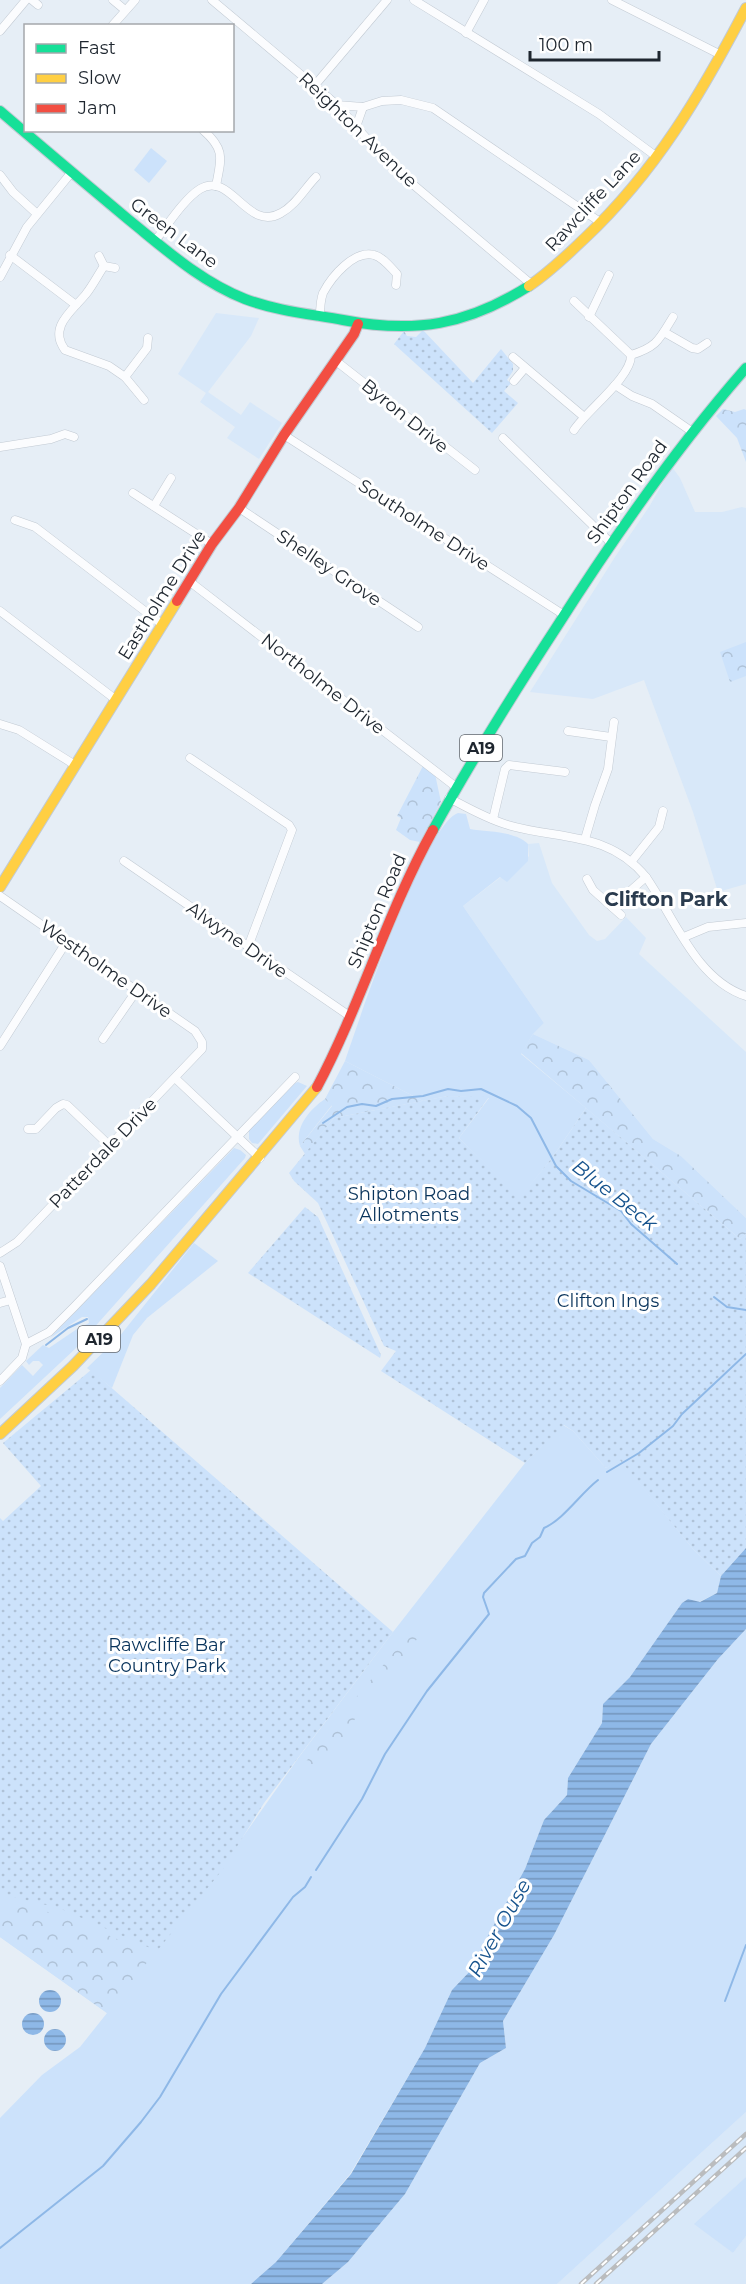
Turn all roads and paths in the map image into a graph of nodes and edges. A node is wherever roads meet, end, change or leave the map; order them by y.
1 (26, 0) edge
2 (113, 0) edge
3 (135, 0) edge
4 (212, 0) edge
5 (387, 0) edge
6 (414, 0) edge
7 (484, 0) edge
8 (612, 0) edge
9 (746, 8) edge
10 (126, 10) junction
11 (114, 24) edge
12 (0, 31) edge
13 (466, 33) junction
14 (721, 55) junction
15 (315, 85) junction
16 (337, 105) junction
17 (363, 107) junction
18 (0, 111) edge
19 (356, 127) junction
20 (24, 128) edge
21 (28, 132) edge
22 (205, 132) edge
23 (657, 157) junction
24 (71, 173) junction
25 (0, 175) edge
26 (311, 178) dead end
27 (216, 186) junction
28 (36, 213) junction
29 (600, 222) junction
30 (155, 241) junction
31 (10, 255) junction
32 (99, 256) dead end
33 (104, 266) junction
34 (115, 268) dead end
35 (609, 275) dead end
36 (0, 277) edge
37 (531, 284) junction
38 (396, 285) dead end
39 (574, 301) dead end
40 (76, 305) junction
41 (320, 317) junction
42 (589, 317) junction
43 (673, 317) dead end
44 (358, 324) junction
45 (664, 332) junction
46 (148, 338) dead end
47 (707, 343) dead end
48 (631, 356) junction
49 (513, 357) dead end
50 (336, 361) junction
51 (525, 368) junction
52 (746, 368) edge
53 (125, 377) junction
54 (514, 381) dead end
55 (615, 385) junction
56 (144, 400) dead end
57 (583, 416) junction
58 (574, 430) dead end
59 (691, 431) junction
60 (284, 435) junction
61 (74, 437) dead end
62 (503, 438) dead end
63 (0, 447) edge
64 (475, 471) dead end
65 (171, 478) dead end
66 (133, 493) dead end
67 (154, 506) junction
68 (239, 508) junction
69 (15, 520) dead end
70 (610, 542) junction
71 (212, 544) junction
72 (189, 581) junction
73 (0, 611) edge
74 (564, 615) junction
75 (163, 625) junction
76 (418, 627) dead end
77 (116, 699) junction
78 (614, 722) dead end
79 (0, 724) edge
80 (568, 732) dead end
81 (611, 737) junction
82 (190, 758) dead end
83 (75, 765) junction
84 (566, 772) dead end
85 (456, 787) junction
86 (449, 798) junction
87 (663, 811) dead end
88 (493, 819) junction
89 (585, 839) junction
90 (124, 861) dead end
91 (631, 861) junction
92 (646, 877) junction
93 (586, 879) dead end
94 (0, 887) edge
95 (0, 896) edge
96 (612, 907) junction
97 (621, 915) dead end
98 (746, 923) edge
99 (684, 937) junction
100 (67, 941) junction
101 (248, 947) junction
102 (137, 990) junction
103 (746, 996) edge
104 (351, 1017) junction
105 (103, 1039) dead end
106 (0, 1046) edge
107 (202, 1050) joint
108 (295, 1077) dead end
109 (175, 1078) junction
110 (34, 1132) dead end
111 (236, 1137) junction
112 (110, 1146) junction
113 (260, 1158) junction
114 (0, 1253) edge
115 (0, 1266) edge
116 (11, 1299) junction
117 (0, 1303) edge
118 (26, 1344) junction
119 (0, 1381) edge
120 (0, 1434) edge

1 - 12 street
2 - 10 street
3 - 10 street
4 - 15 street, Reighton Avenue
5 - 15 street
6 - 13 street
7 - 13 street
8 - 14 street
9 - 14 street, Rawcliffe Lane
10 - 11 street
13 - 23 street
14 - 23 street, Rawcliffe Lane
15 - 16 street, Reighton Avenue
16 - 17 street
16 - 19 street, Reighton Avenue
17 - 19 street
17 - 29 street
18 - 20 street, Green Lane
19 - 37 street, Reighton Avenue
21 - 24 street, Green Lane
22 - 27 street
23 - 29 street, Rawcliffe Lane
24 - 28 street
24 - 30 street, Green Lane
25 - 28 street
26 - 27 street
27 - 30 street
28 - 31 street
29 - 37 street, Rawcliffe Lane
30 - 41 street, Green Lane
31 - 36 street
31 - 40 street
32 - 33 street
33 - 34 street
33 - 40 street
35 - 42 street
37 - 44 street, Rawcliffe Lane
38 - 41 street
39 - 42 street
40 - 53 street
41 - 44 street, Green Lane
42 - 48 street
43 - 45 street
44 - 50 street, Eastholme Drive
45 - 47 street
45 - 48 street
46 - 53 street
48 - 55 street
49 - 51 street
50 - 60 street, Eastholme Drive
50 - 64 street, Byron Drive
51 - 54 street
51 - 57 street
52 - 59 street, Shipton Road / A19
53 - 56 street
55 - 57 street
55 - 59 street
57 - 58 street
59 - 70 street, Shipton Road / A19
60 - 68 street, Eastholme Drive
60 - 74 street, Southolme Drive
61 - 63 street
62 - 70 street
65 - 67 street
66 - 67 street
67 - 71 street
68 - 71 street, Eastholme Drive
68 - 76 street, Shelley Grove
69 - 75 street
70 - 74 street, Shipton Road / A19
71 - 72 street, Eastholme Drive
72 - 75 street, Eastholme Drive
72 - 85 street, Northolme Drive
73 - 77 street
74 - 85 street, Shipton Road / A19
75 - 77 street, Eastholme Drive
77 - 83 street, Eastholme Drive
78 - 81 street
79 - 83 street
80 - 81 street
81 - 89 street
82 - 101 street
83 - 94 street, Eastholme Drive
84 - 88 street
85 - 86 street, Shipton Road / A19
86 - 88 street
86 - 104 street, Shipton Road / A19
87 - 91 street
88 - 89 street
89 - 91 street
90 - 101 street, Alwyne Drive
91 - 92 street
92 - 96 street
92 - 99 street
93 - 96 street
95 - 100 street, Westholme Drive
96 - 97 street
98 - 99 street
99 - 103 street
100 - 102 street, Westholme Drive
100 - 106 street
101 - 104 street, Alwyne Drive
102 - 105 street
102 - 107 street, Westholme Drive
104 - 113 street, Shipton Road / A19
107 - 109 street, Patterdale Drive
108 - 111 street
109 - 111 street
109 - 112 street, Patterdale Drive
110 - 112 street
111 - 113 street
111 - 118 street
112 - 114 street, Patterdale Drive
113 - 120 street, Shipton Road / A19
115 - 116 street
116 - 117 street
116 - 118 street
118 - 119 street

